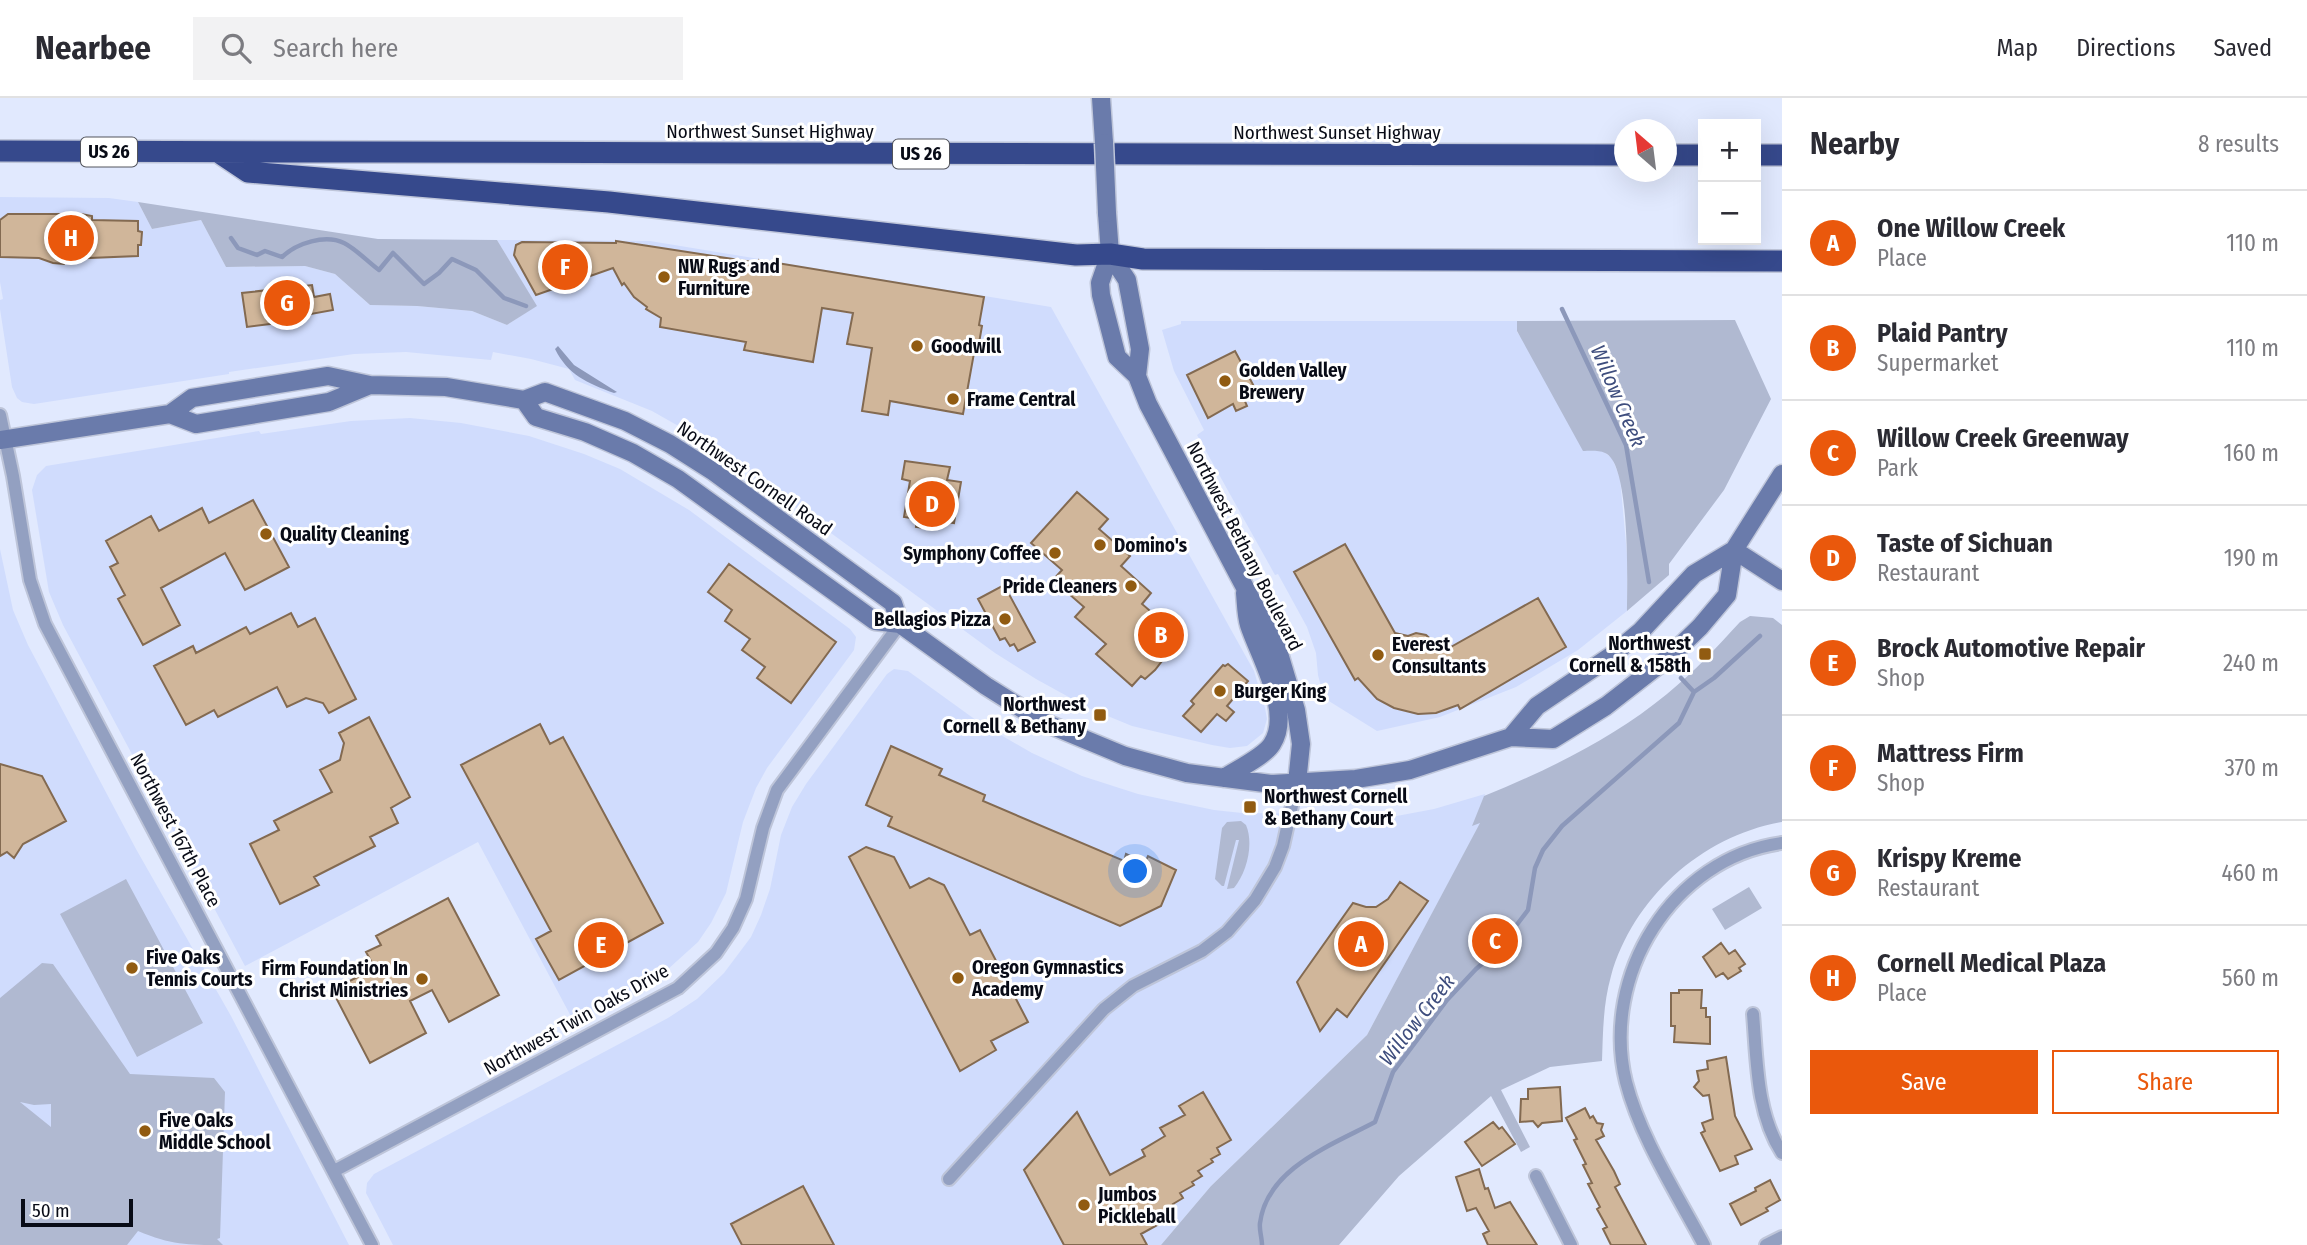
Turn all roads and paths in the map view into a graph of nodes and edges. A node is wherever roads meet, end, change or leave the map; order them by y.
1 (1101, 98) edge
2 (0, 151) edge
3 (218, 152) junction
4 (1614, 155) edge
5 (1677, 155) edge
6 (1698, 155) edge
7 (1761, 155) edge
8 (1782, 155) edge
9 (1110, 254) junction
10 (1782, 261) edge
11 (1136, 376) junction
12 (370, 385) junction
13 (524, 400) junction
14 (170, 414) junction
15 (0, 415) edge
16 (2, 440) edge
17 (1781, 480) edge
18 (1734, 550) junction
19 (1782, 581) edge
20 (1244, 583) junction
21 (900, 624) junction
22 (1511, 737) junction
23 (1224, 778) junction
24 (1297, 783) junction
25 (1782, 843) edge
26 (1753, 1014) dead end
27 (1782, 1153) edge
28 (334, 1171) junction
29 (1536, 1176) dead end
30 (949, 1179) dead end
31 (1782, 1237) edge
32 (372, 1245) edge
33 (1571, 1245) edge
34 (1704, 1245) edge
35 (1766, 1245) edge

1 - 9 main road, Northwest Bethany Boulevard, bridge
2 - 3 highway, Northwest Sunset Highway / US 26
3 - 4 highway, Northwest Sunset Highway / US 26
3 - 9 highway
5 - 6 highway
7 - 8 highway
9 - 10 highway
9 - 11 main road, Northwest Bethany Boulevard
9 - 11 main road, Northwest Bethany Boulevard
11 - 20 main road, Northwest Bethany Boulevard
12 - 13 main road, Northwest Cornell Road
12 - 14 main road, Northwest Cornell Road
12 - 14 main road, Northwest Cornell Road
13 - 21 main road, Northwest Cornell Road
13 - 21 main road, Northwest Cornell Road
14 - 16 main road, Northwest Cornell Road
15 - 16 street, Northwest 167th Place
16 - 28 street, Northwest 167th Place
17 - 18 main road, Northwest Cornell Road
18 - 19 main road
18 - 22 main road, Northwest Cornell Road
18 - 22 main road, Northwest Cornell Road
20 - 23 main road
20 - 24 main road, Northwest Bethany Boulevard
21 - 23 main road, Northwest Cornell Road
21 - 28 street, Northwest Twin Oaks Drive
22 - 24 main road, Northwest Cornell Road
23 - 24 main road, Northwest Cornell Road
24 - 30 street
25 - 34 street
26 - 27 street
28 - 32 street, Northwest 167th Place
29 - 33 street
31 - 35 street

